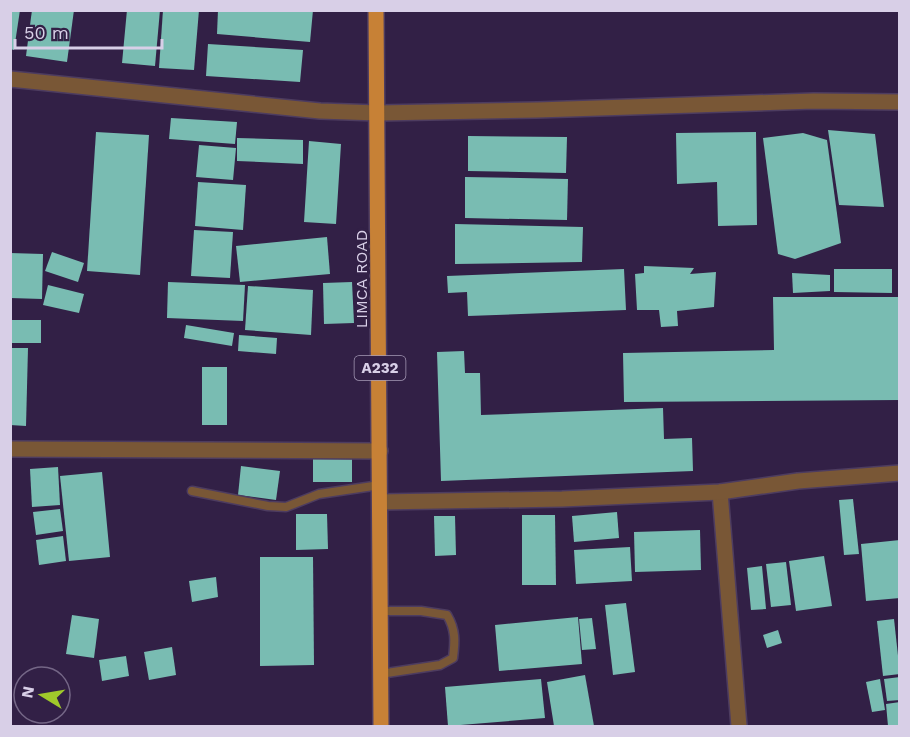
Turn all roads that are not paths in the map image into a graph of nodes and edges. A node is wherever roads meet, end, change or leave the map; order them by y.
1 (376, 10) edge
2 (10, 79) edge
3 (900, 102) edge
4 (378, 112) junction
5 (10, 449) edge
6 (380, 451) junction
7 (900, 472) edge
8 (380, 485) junction
9 (192, 491) dead end
10 (720, 492) junction
11 (380, 502) junction
12 (380, 611) junction
13 (380, 674) junction
14 (381, 726) edge
15 (739, 726) edge

1 - 4 main road, LIMCA ROAD / A232
2 - 4 street
3 - 4 street
4 - 6 main road, LIMCA ROAD / A232
5 - 6 street
6 - 8 main road, LIMCA ROAD / A232
7 - 10 street
8 - 9 lane
8 - 11 main road, LIMCA ROAD / A232
10 - 11 street
10 - 15 street
11 - 12 main road, LIMCA ROAD / A232
12 - 13 main road, LIMCA ROAD / A232
12 - 13 lane
13 - 14 main road, LIMCA ROAD / A232

